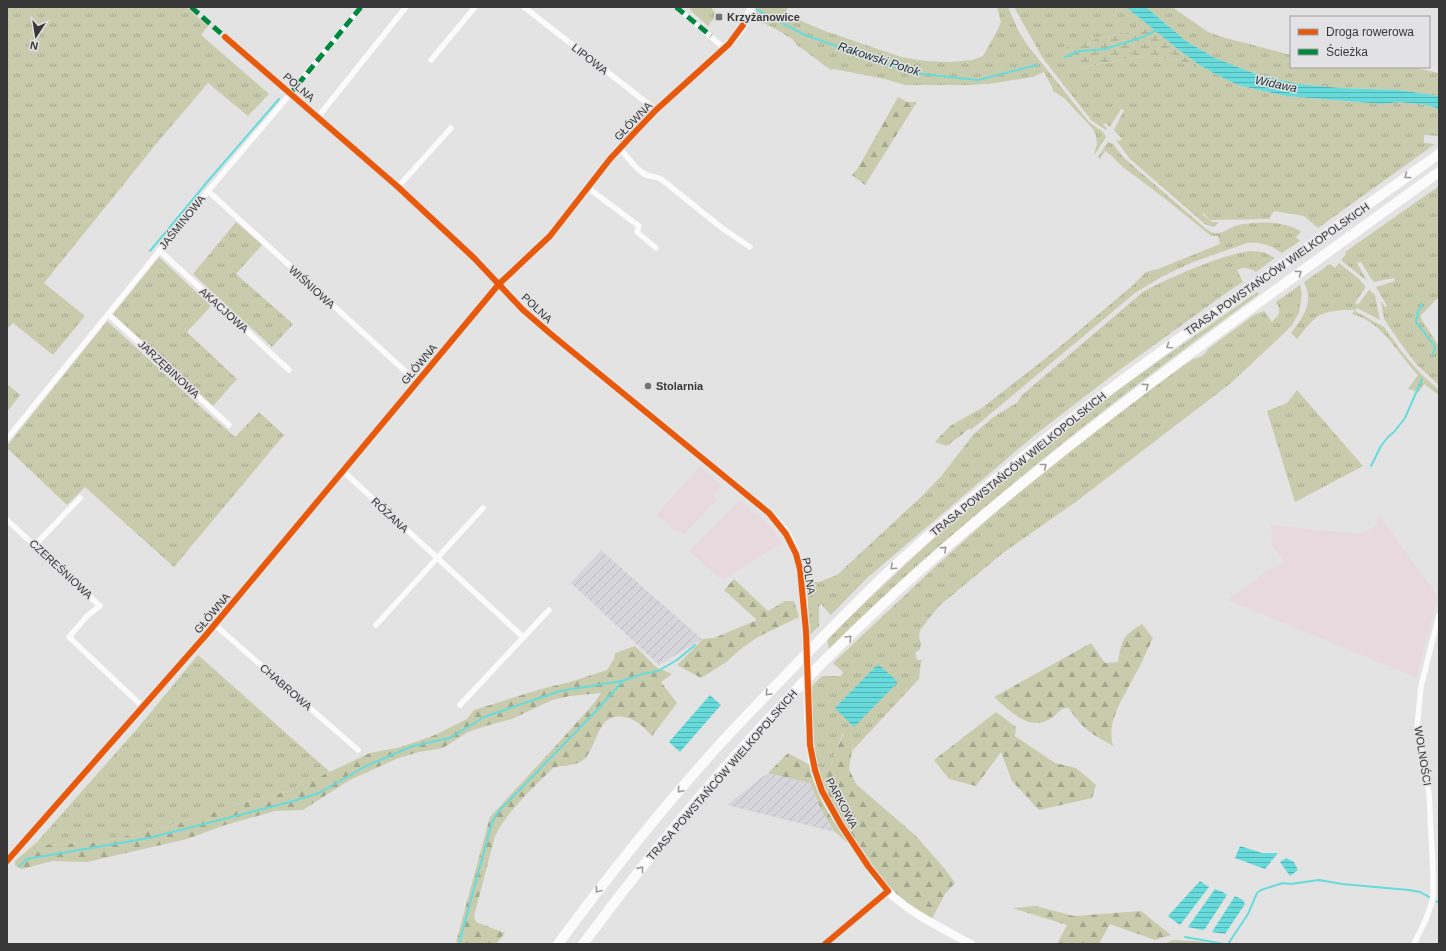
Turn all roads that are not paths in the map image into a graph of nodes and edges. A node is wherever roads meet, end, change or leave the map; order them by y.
1 (361, 7) edge
2 (406, 7) edge
3 (475, 7) edge
4 (524, 7) edge
5 (676, 7) edge
6 (752, 7) edge
7 (225, 37) dead end
8 (724, 48) junction
9 (431, 60) dead end
10 (291, 93) junction
11 (656, 110) junction
12 (318, 117) junction
13 (451, 128) dead end
14 (620, 149) junction
15 (1439, 154) edge
16 (1439, 172) edge
17 (398, 187) junction
18 (588, 188) junction
19 (208, 191) junction
20 (750, 247) dead end
21 (656, 248) dead end
22 (159, 250) junction
23 (499, 284) junction
24 (108, 314) junction
25 (290, 370) dead end
26 (417, 382) junction
27 (229, 425) dead end
28 (7, 439) edge
29 (343, 471) junction
30 (80, 498) dead end
31 (483, 508) dead end
32 (7, 520) edge
33 (35, 545) junction
34 (437, 559) junction
35 (804, 606) joint
36 (549, 610) dead end
37 (1439, 615) edge
38 (215, 625) junction
39 (376, 625) dead end
40 (523, 638) junction
41 (460, 705) dead end
42 (143, 707) junction
43 (358, 750) dead end
44 (7, 861) edge
45 (888, 892) junction
46 (558, 944) edge
47 (583, 944) edge
48 (825, 944) edge
49 (971, 944) edge
50 (1414, 944) edge

1 - 10 street, JAŚMINOWA
2 - 12 street, POLNA
3 - 9 street
4 - 11 street, LIPOWA
5 - 8 street
6 - 8 street, GŁÓWNA
7 - 10 street, POLNA
8 - 11 street, GŁÓWNA
10 - 12 street, POLNA
10 - 19 street, JAŚMINOWA
11 - 14 street, GŁÓWNA
12 - 17 street, POLNA
13 - 17 street
14 - 18 street, GŁÓWNA
14 - 20 street, GŁÓWNA
15 -> 46 highway, TRASA POWSTAŃCÓW WIELKOPOLSKICH
47 -> 16 highway, TRASA POWSTAŃCÓW WIELKOPOLSKICH
17 - 23 street, POLNA
18 - 21 street
18 - 23 street, GŁÓWNA
19 - 22 street, JAŚMINOWA
19 - 26 street, WIŚNIOWA
22 - 24 street, JAŚMINOWA
22 - 25 street, AKACJOWA
23 - 26 street, GŁÓWNA
23 - 35 street, POLNA
24 - 27 street, JARZĘBINOWA
24 - 28 street, JAŚMINOWA
26 - 29 street, GŁÓWNA
29 - 34 street, RÓŻANA
29 - 38 street, GŁÓWNA
30 - 33 street
31 - 34 street
32 - 33 street, CZEREŚNIOWA
33 - 42 street, CZEREŚNIOWA
34 - 39 street
34 - 40 street, RÓŻANA
35 - 45 street, PARKOWA
36 - 40 street
37 - 50 street, WOLNOŚCI
38 - 42 street, GŁÓWNA
38 - 43 street, CHABROWA
40 - 41 street
42 - 44 street, GŁÓWNA
45 - 48 street
45 - 49 street, PARKOWA

